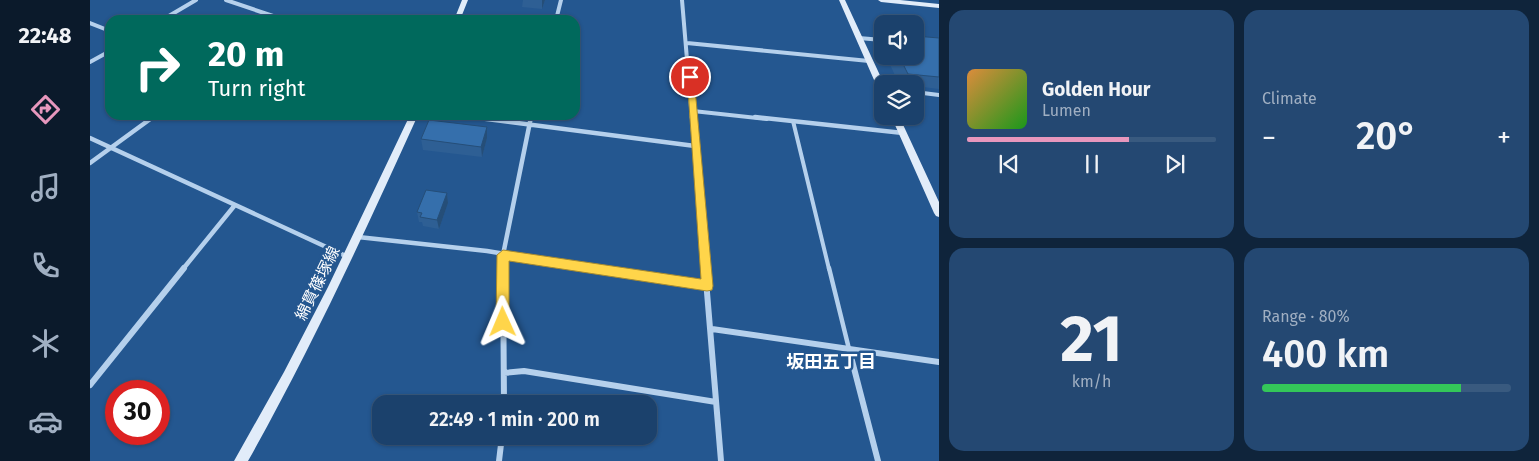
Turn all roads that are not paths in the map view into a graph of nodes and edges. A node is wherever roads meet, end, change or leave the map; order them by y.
1 (196, 0) edge
2 (226, 0) edge
3 (465, 0) edge
4 (561, 0) edge
5 (682, 0) edge
6 (842, 0) edge
7 (881, 0) edge
8 (939, 6) edge
9 (170, 15) edge
10 (270, 15) edge
11 (459, 15) edge
12 (557, 15) edge
13 (90, 23) edge
14 (105, 29) edge
15 (859, 38) junction
16 (874, 39) edge
17 (687, 43) junction
18 (105, 54) edge
19 (869, 61) junction
20 (90, 62) edge
21 (876, 75) edge
22 (924, 93) edge
23 (939, 95) edge
24 (693, 111) junction
25 (149, 120) edge
26 (412, 120) edge
27 (489, 120) edge
28 (531, 120) edge
29 (793, 122) junction
30 (899, 125) edge
31 (530, 126) junction
32 (902, 133) junction
33 (90, 138) edge
34 (695, 146) junction
35 (111, 148) junction
36 (90, 163) edge
37 (235, 205) junction
38 (939, 213) edge
39 (358, 236) junction
40 (503, 255) junction
41 (349, 258) junction
42 (707, 286) junction
43 (712, 329) junction
44 (849, 349) junction
45 (939, 362) edge
46 (504, 373) junction
47 (90, 385) edge
48 (504, 395) edge
49 (716, 402) junction
50 (501, 445) edge
51 (241, 461) edge
52 (499, 461) edge
53 (721, 461) edge
54 (878, 461) edge

1 - 9 street
2 - 10 street
3 - 11 street
4 - 12 street
5 - 17 street
6 - 15 street
7 - 8 street
13 - 14 street
15 - 16 street
15 - 19 street
17 - 19 street
17 - 24 street
18 - 20 street
19 - 21 street
22 - 23 street
24 - 29 street
24 - 34 street
25 - 35 street
26 - 39 street, 綿貫篠塚線
27 - 31 street
28 - 31 street
29 - 32 street
29 - 44 lane
30 - 32 street
31 - 34 street
31 - 40 street
32 - 38 street
33 - 35 street
34 - 42 street
35 - 36 street
35 - 37 street
37 - 41 street
37 - 47 street
39 - 40 street
39 - 41 street, 綿貫篠塚線
40 - 42 street
40 - 46 street
41 - 51 street, 綿貫篠塚線
42 - 43 street
43 - 44 street
43 - 49 street
44 - 45 street
44 - 54 street
46 - 48 street
46 - 49 street
49 - 53 street
50 - 52 street

